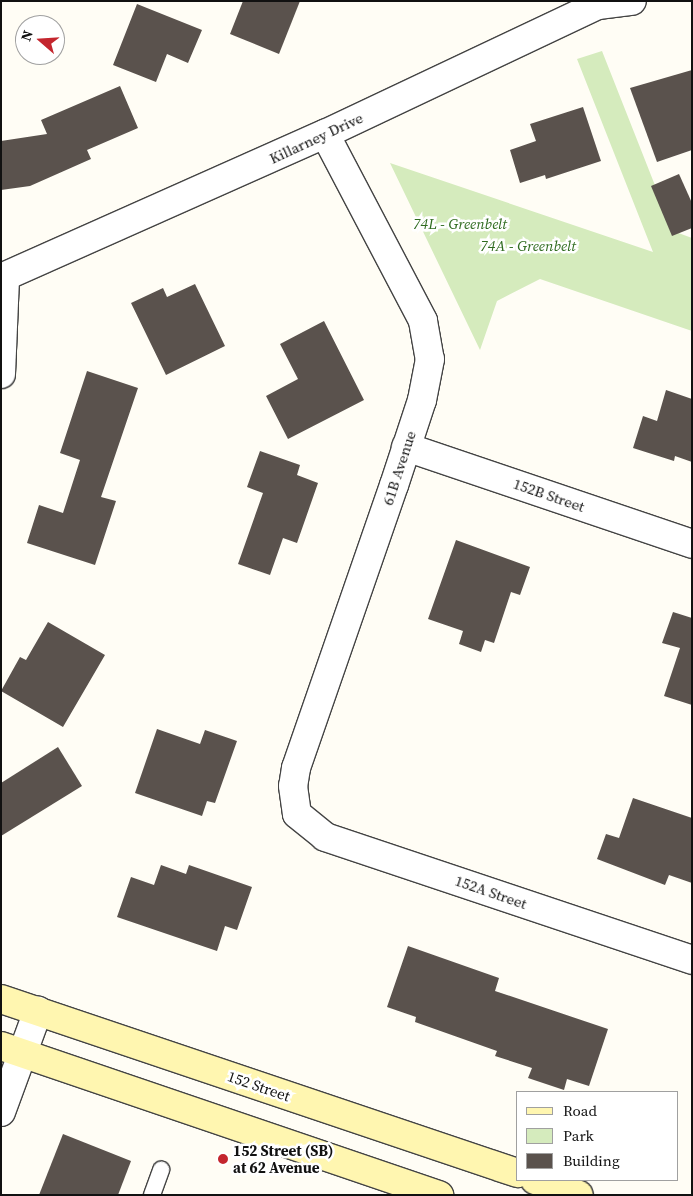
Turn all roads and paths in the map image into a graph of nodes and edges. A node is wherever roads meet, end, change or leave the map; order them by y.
1 (632, 1) edge
2 (325, 134) junction
3 (3, 279) edge
4 (1, 374) edge
5 (406, 446) junction
6 (692, 544) edge
7 (296, 814) joint
8 (692, 960) edge
9 (1, 998) edge
10 (38, 1011) junction
11 (12, 1050) edge
12 (1, 1112) edge
13 (161, 1170) dead end
14 (516, 1174) edge
15 (538, 1181) edge
16 (152, 1195) edge
17 (439, 1195) edge
18 (580, 1195) edge

1 - 2 street, Killarney Drive
2 - 3 street, Killarney Drive
2 - 5 street, 61B Avenue
3 - 4 street
5 - 6 street, 152B Street
5 - 7 street, 61B Avenue
7 - 8 street, 152A Street
9 - 10 main road, 152 Street
10 - 11 street
10 - 14 main road, 152 Street
11 - 12 street
11 - 17 main road
13 - 16 lane
15 - 18 main road

